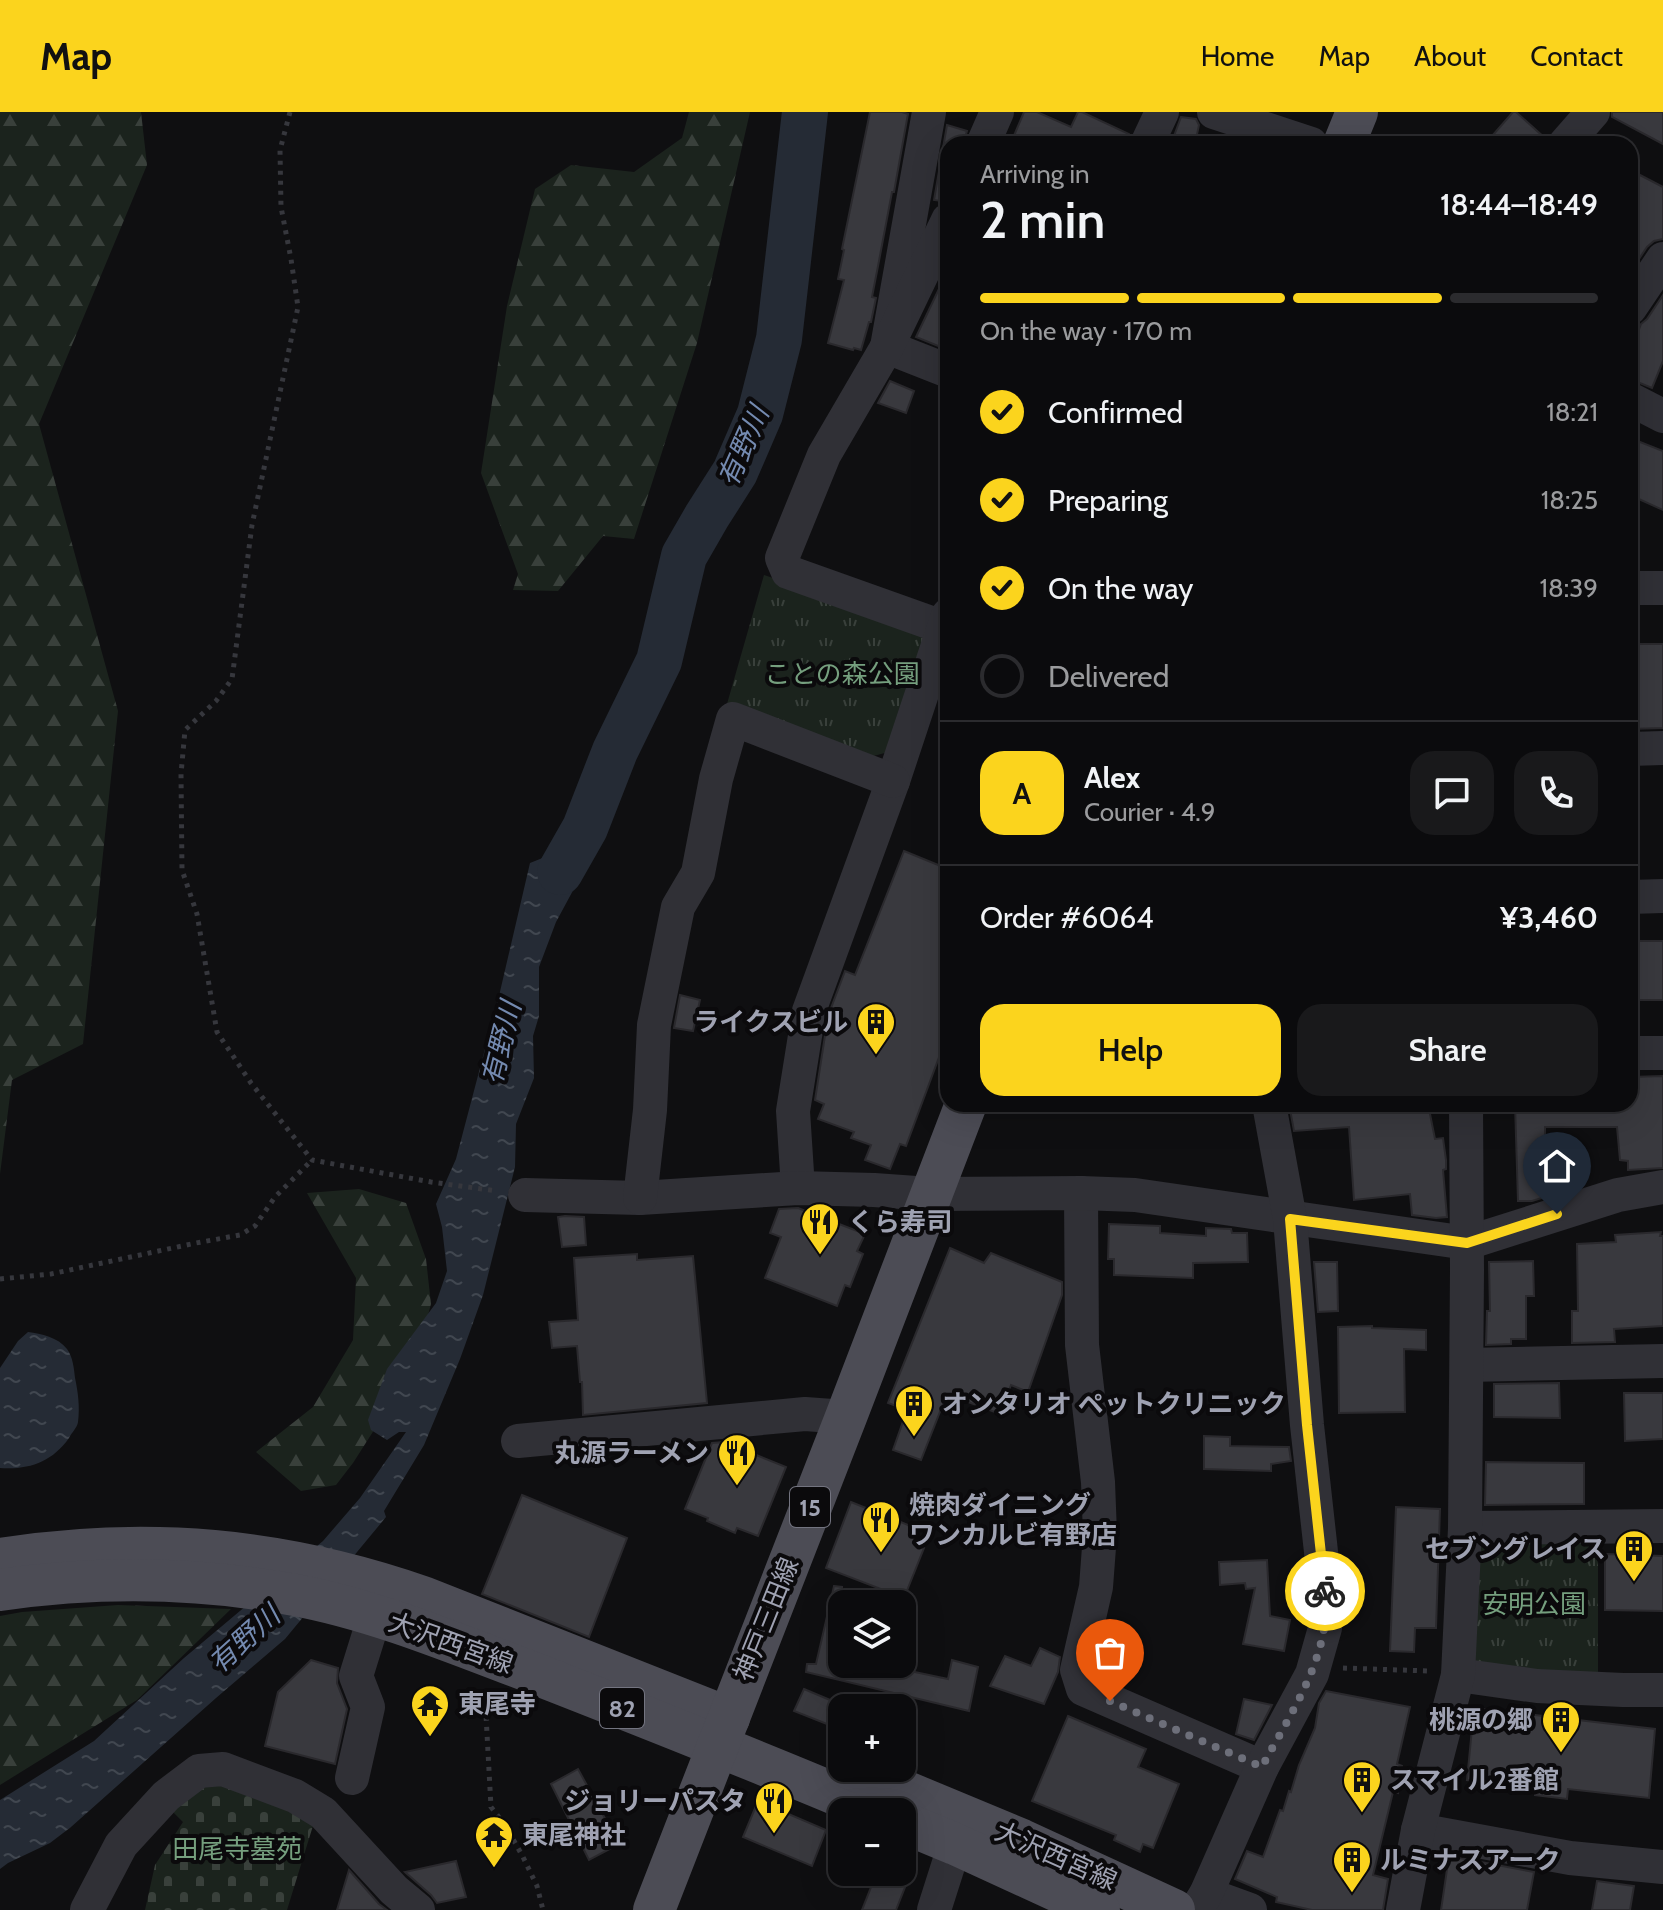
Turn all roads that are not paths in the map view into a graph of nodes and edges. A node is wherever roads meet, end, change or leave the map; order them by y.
1 (929, 112) edge
2 (1162, 112) edge
3 (1214, 112) edge
4 (1357, 112) edge
5 (1593, 112) edge
6 (1151, 136) edge
7 (1287, 136) edge
8 (1347, 136) edge
9 (1572, 136) edge
10 (932, 230) edge
11 (1663, 259) edge
12 (1638, 296) edge
13 (887, 347) junction
14 (940, 368) edge
15 (1638, 403) edge
16 (1663, 416) edge
17 (1638, 588) edge
18 (1663, 588) edge
19 (940, 622) edge
20 (940, 642) edge
21 (1663, 748) edge
22 (1638, 749) edge
23 (893, 781) junction
24 (1663, 896) edge
25 (1638, 897) edge
26 (1638, 1053) edge
27 (1663, 1053) edge
28 (963, 1112) edge
29 (1270, 1112) edge
30 (1466, 1112) edge
31 (1663, 1187) edge
32 (798, 1188) junction
33 (1081, 1193) junction
34 (930, 1194) junction
35 (525, 1195) road end
36 (640, 1198) junction
37 (1290, 1219) junction
38 (1467, 1243) junction
39 (1663, 1361) edge
40 (1467, 1365) junction
41 (846, 1417) junction
42 (518, 1441) dead end
43 (1663, 1526) edge
44 (1465, 1528) junction
45 (0, 1559) edge
46 (222, 1567) junction
47 (0, 1590) edge
48 (375, 1603) junction
49 (1458, 1675) junction
50 (1663, 1690) edge
51 (722, 1731) junction
52 (828, 1761) edge
53 (1262, 1767) junction
54 (352, 1778) dead end
55 (883, 1782) edge
56 (851, 1798) edge
57 (916, 1828) edge
58 (1418, 1830) junction
59 (955, 1844) junction
60 (1663, 1867) edge
61 (1192, 1905) edge
62 (87, 1910) edge
63 (418, 1910) edge
64 (654, 1910) edge
65 (934, 1910) edge
66 (1099, 1910) edge
67 (1250, 1910) edge
68 (1403, 1910) edge

1 - 10 street
2 - 6 street
3 - 7 street
4 - 8 main road
5 - 9 street
10 - 13 street
11 - 12 street
13 - 14 street
13 - 19 street
15 - 16 street
17 - 18 street
20 - 23 street
21 - 22 street
23 - 32 street
23 - 36 street
24 - 25 street
26 - 27 street
28 - 34 main road, 神戸三田線 / 15
29 - 37 street
30 - 38 street
31 - 38 street
32 - 34 street
32 - 36 street
33 - 34 street
33 - 37 street
33 - 53 street
34 - 41 main road, 神戸三田線 / 15
35 - 36 street
37 - 38 street
37 - 53 street
38 - 40 street
39 - 40 street
40 - 44 street
41 - 42 street
41 - 51 main road, 神戸三田線 / 15
43 - 44 street
44 - 49 street
45 - 46 main road, 大沢西宮線 / 82
46 - 47 main road, 大沢西宮線 / 82
46 - 48 main road, 大沢西宮線 / 82
48 - 51 main road, 大沢西宮線 / 82
48 - 54 street
49 - 50 street
49 - 58 street
51 - 52 main road, 大沢西宮線 / 82
51 - 56 main road, 大沢西宮線 / 82
51 - 64 main road, 神戸三田線 / 15
53 - 61 street
55 - 61 main road, 大沢西宮線
57 - 59 main road, 大沢西宮線
58 - 60 street
58 - 68 street
59 - 65 street
59 - 66 main road, 大沢西宮線
61 - 67 street
62 - 63 street

